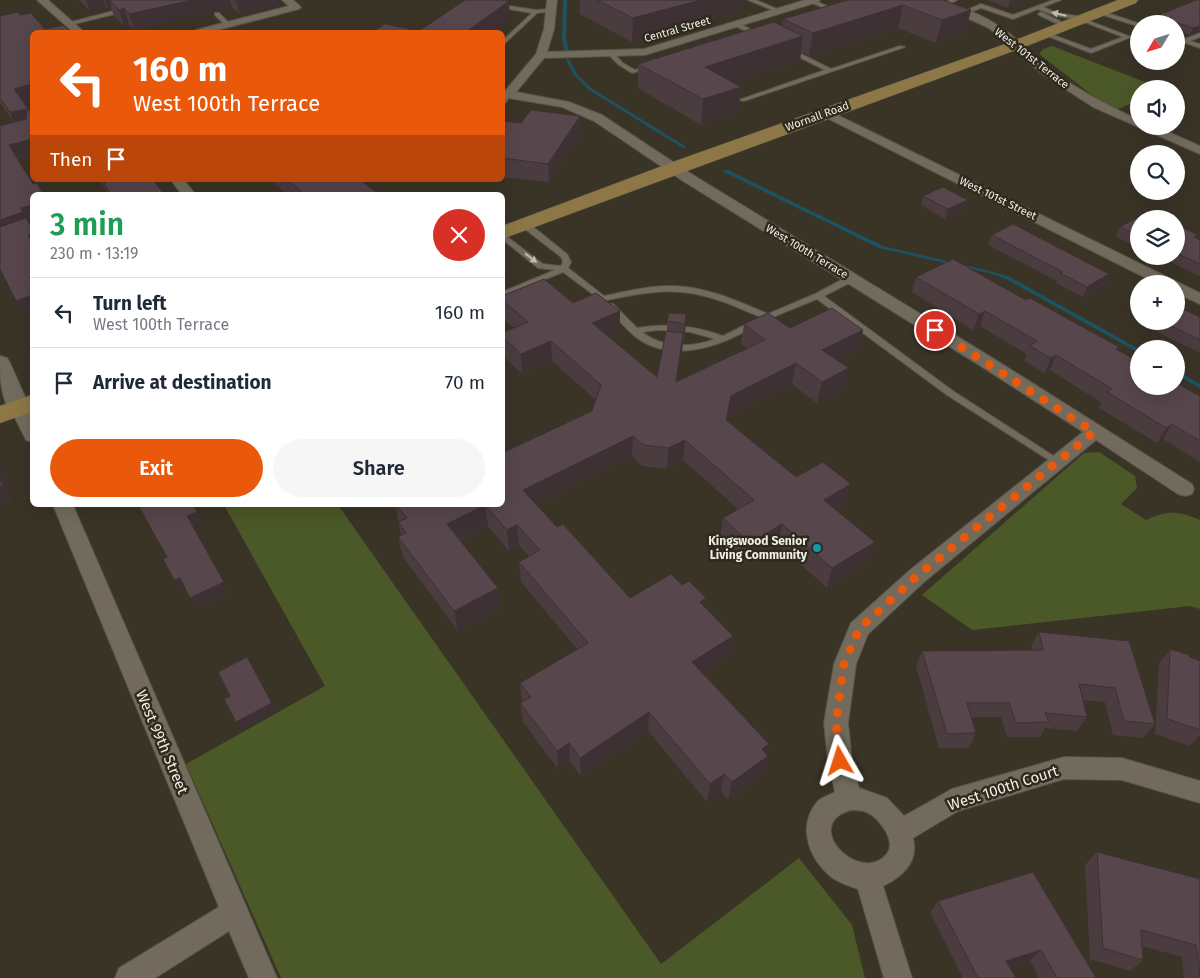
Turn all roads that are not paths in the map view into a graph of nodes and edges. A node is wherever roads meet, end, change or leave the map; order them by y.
1 (42, 0) edge
2 (286, 0) edge
3 (552, 0) edge
4 (752, 0) edge
5 (813, 0) edge
6 (922, 0) edge
7 (954, 0) edge
8 (983, 0) edge
9 (1058, 0) edge
10 (1131, 0) edge
11 (486, 4) edge
12 (943, 5) junction
13 (132, 8) edge
14 (1034, 8) junction
15 (551, 11) junction
16 (779, 11) junction
17 (536, 12) junction
18 (1023, 12) junction
19 (1099, 12) junction
20 (962, 13) junction
21 (217, 14) dead end
22 (826, 14) edge
23 (1081, 18) junction
24 (1130, 22) edge
25 (70, 23) junction
26 (737, 25) junction
27 (1064, 25) junction
28 (230, 26) junction
29 (58, 28) edge
30 (77, 30) edge
31 (210, 30) edge
32 (758, 34) junction
33 (1043, 34) junction
34 (766, 35) edge
35 (1200, 35) edge
36 (748, 37) edge
37 (505, 41) edge
38 (1185, 41) joint
39 (782, 46) edge
40 (902, 46) dead end
41 (1014, 46) junction
42 (1200, 46) edge
43 (611, 54) junction
44 (541, 55) junction
45 (653, 66) edge
46 (831, 71) junction
47 (505, 98) edge
48 (742, 100) edge
49 (825, 113) junction
50 (1130, 120) edge
51 (1165, 135) edge
52 (1200, 136) edge
53 (1184, 143) junction
54 (1200, 150) edge
55 (674, 169) junction
56 (179, 182) edge
57 (187, 192) edge
58 (524, 224) junction
59 (505, 233) edge
60 (505, 236) edge
61 (564, 269) junction
62 (1152, 275) edge
63 (852, 278) junction
64 (1185, 292) edge
65 (505, 294) edge
66 (818, 296) junction
67 (602, 299) junction
68 (1200, 299) edge
69 (768, 317) junction
70 (635, 331) junction
71 (722, 339) junction
72 (0, 363) edge
73 (17, 408) edge
74 (30, 432) edge
75 (1094, 432) junction
76 (1058, 462) junction
77 (1185, 489) dead end
78 (64, 507) edge
79 (1200, 792) edge
80 (849, 798) junction
81 (899, 833) junction
82 (868, 877) junction
83 (234, 913) junction
84 (129, 978) edge
85 (263, 978) edge
86 (898, 978) edge

1 - 25 street
2 - 28 street
3 - 15 street, West 100th Terrace
4 - 16 lane
5 - 16 street, Central Street
5 - 22 lane
6 - 12 street, West 101st Terrace
7 - 12 lane
8 - 18 lane
9 - 14 lane
10 - 19 main road, Wornall Road
11 - 17 lane
12 - 20 street, West 101st Terrace
13 - 25 lane
14 - 18 lane
23 -> 14 lane
14 - 27 lane
15 - 17 lane
15 - 44 street, West 100th Terrace
16 - 26 street, Central Street
17 - 37 lane
18 - 20 lane
19 - 23 main road, Wornall Road
19 - 24 lane
20 - 41 street, West 101st Terrace
21 - 28 lane
23 - 27 main road, Wornall Road
23 - 33 lane
25 - 29 street
25 - 30 street
26 - 32 lane
26 - 43 street, Central Street
27 - 33 main road, Wornall Road
28 - 31 street
32 - 34 lane
32 - 36 lane
33 - 41 main road, Wornall Road
35 - 38 lane
38 - 42 lane
39 - 46 lane
40 - 46 lane
41 - 49 main road, Wornall Road
41 - 50 street, West 101st Terrace
43 - 44 street, Central Street
43 - 45 lane
44 - 47 street, West 100th Terrace
46 - 48 lane
47 - 55 street, West 100th Terrace
49 - 55 main road, Wornall Road
49 - 62 street, West 101st Street
51 - 53 street
52 - 53 street
53 - 54 street
55 - 58 main road, Wornall Road
55 - 63 street, West 100th Terrace
56 - 57 street
58 - 59 main road, Wornall Road
58 - 61 lane
60 -> 61 lane
61 - 65 lane
61 - 67 lane
63 - 66 lane
63 - 75 street, West 100th Terrace
64 - 68 street
66 - 69 lane
66 - 76 lane
67 - 69 lane
67 - 70 lane
69 - 71 lane
70 - 71 lane
70 - 71 lane
72 - 73 street
73 - 74 street
75 - 76 street
75 - 77 street, West 100th Terrace
76 - 80 street
78 - 83 street, West 99th Street
79 - 81 street, West 100th Court
80 - 81 street
80 - 82 street
81 - 82 street
82 - 86 street
83 - 84 street
83 - 85 street, West 99th Street

